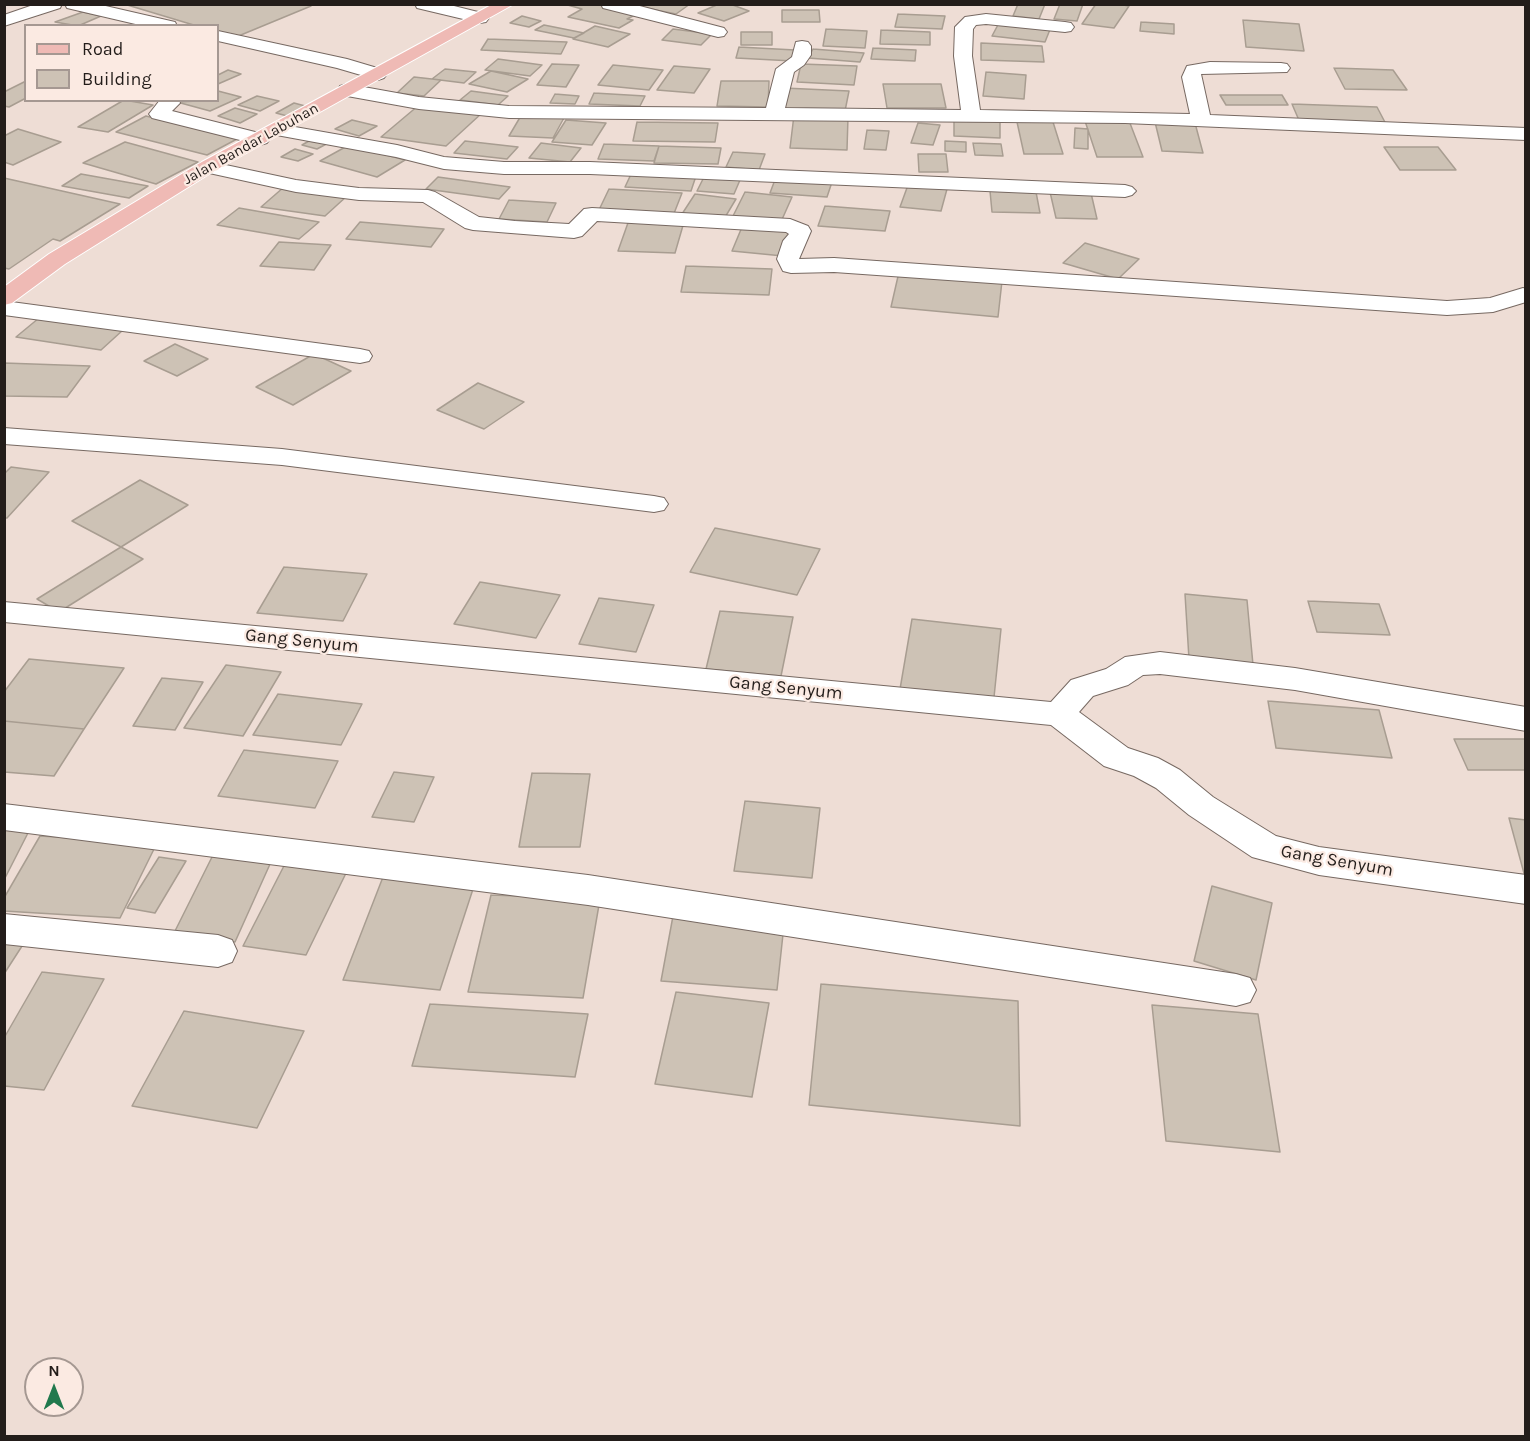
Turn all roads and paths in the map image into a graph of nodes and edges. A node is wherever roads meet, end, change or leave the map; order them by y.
1 (54, 4) edge
2 (73, 4) edge
3 (423, 4) edge
4 (506, 4) edge
5 (609, 4) edge
6 (480, 18) junction
7 (4, 21) edge
8 (160, 24) edge
9 (1065, 27) dead end
10 (718, 32) dead end
11 (219, 36) edge
12 (802, 46) dead end
13 (1281, 68) dead end
14 (378, 74) junction
15 (347, 90) junction
16 (170, 102) edge
17 (774, 113) junction
18 (971, 115) junction
19 (1202, 122) junction
20 (1526, 134) edge
21 (269, 135) junction
22 (207, 167) junction
23 (1125, 190) dead end
24 (1523, 296) dead end
25 (4, 298) edge
26 (4, 308) edge
27 (360, 356) dead end
28 (4, 436) edge
29 (654, 504) dead end
30 (4, 612) edge
31 (1059, 714) junction
32 (1526, 718) edge
33 (4, 818) edge
34 (1526, 890) edge
35 (4, 929) edge
36 (218, 951) dead end
37 (1236, 990) dead end

1 - 7 street
2 - 8 street
3 - 6 street
4 - 6 main road, Jalan Bandar Labuhan
5 - 10 street
6 - 14 main road, Jalan Bandar Labuhan
9 - 18 street
11 - 14 street
12 - 17 street
13 - 19 street
14 - 15 main road, Jalan Bandar Labuhan
15 - 17 street
15 - 21 main road, Jalan Bandar Labuhan
16 - 21 street
17 - 18 street
18 - 19 street
19 - 20 street
21 - 22 main road, Jalan Bandar Labuhan
21 - 23 street
22 - 24 street
22 - 25 main road, Jalan Bandar Labuhan
26 - 27 street
28 - 29 street
30 - 31 street, Gang Senyum
31 - 32 street
31 - 34 street, Gang Senyum
33 - 37 street
35 - 36 street

